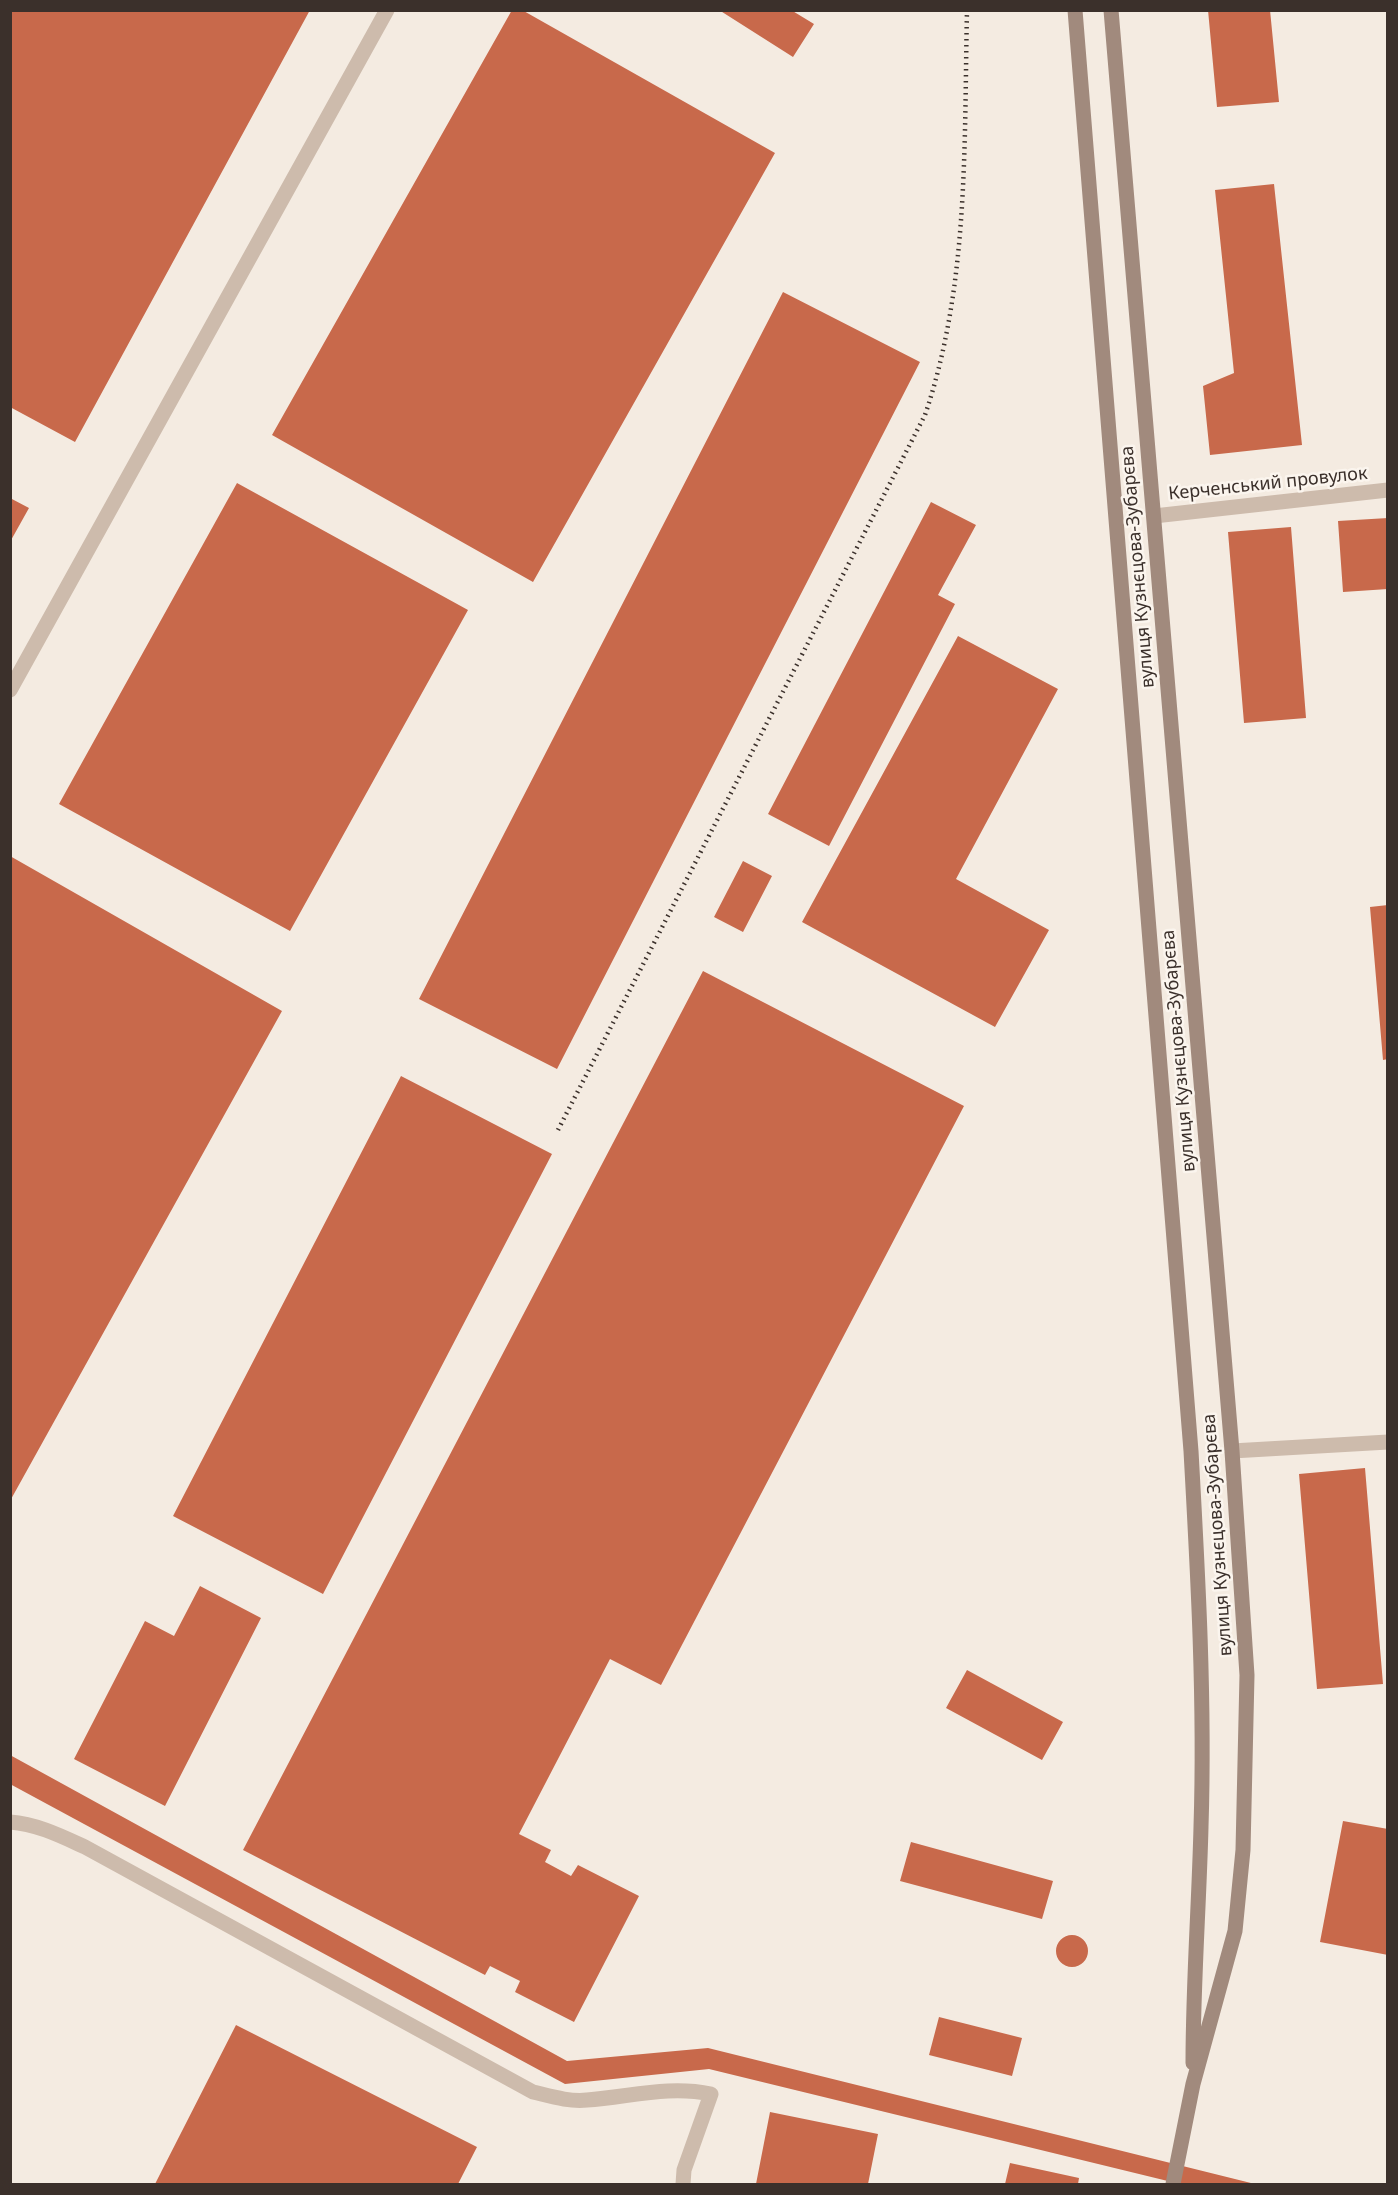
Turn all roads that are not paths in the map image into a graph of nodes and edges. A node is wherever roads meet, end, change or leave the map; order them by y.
1 (387, 10) edge
2 (1075, 10) edge
3 (1111, 10) edge
4 (1388, 490) edge
5 (1154, 516) junction
6 (10, 690) edge
7 (1388, 1442) edge
8 (1232, 1451) junction
9 (10, 1822) edge
10 (1193, 2084) junction
11 (683, 2184) edge
12 (1173, 2184) edge

1 - 6 street
2 - 10 main road, вулиця Кузнєцова-Зубарєва
3 - 5 main road, вулиця Кузнєцова-Зубарєва
4 - 5 street, Керченський провулок
5 - 8 main road, вулиця Кузнєцова-Зубарєва
7 - 8 street
8 - 10 main road, вулиця Кузнєцова-Зубарєва
9 - 11 street
10 - 12 main road, вулиця Кузнєцова-Зубарєва

